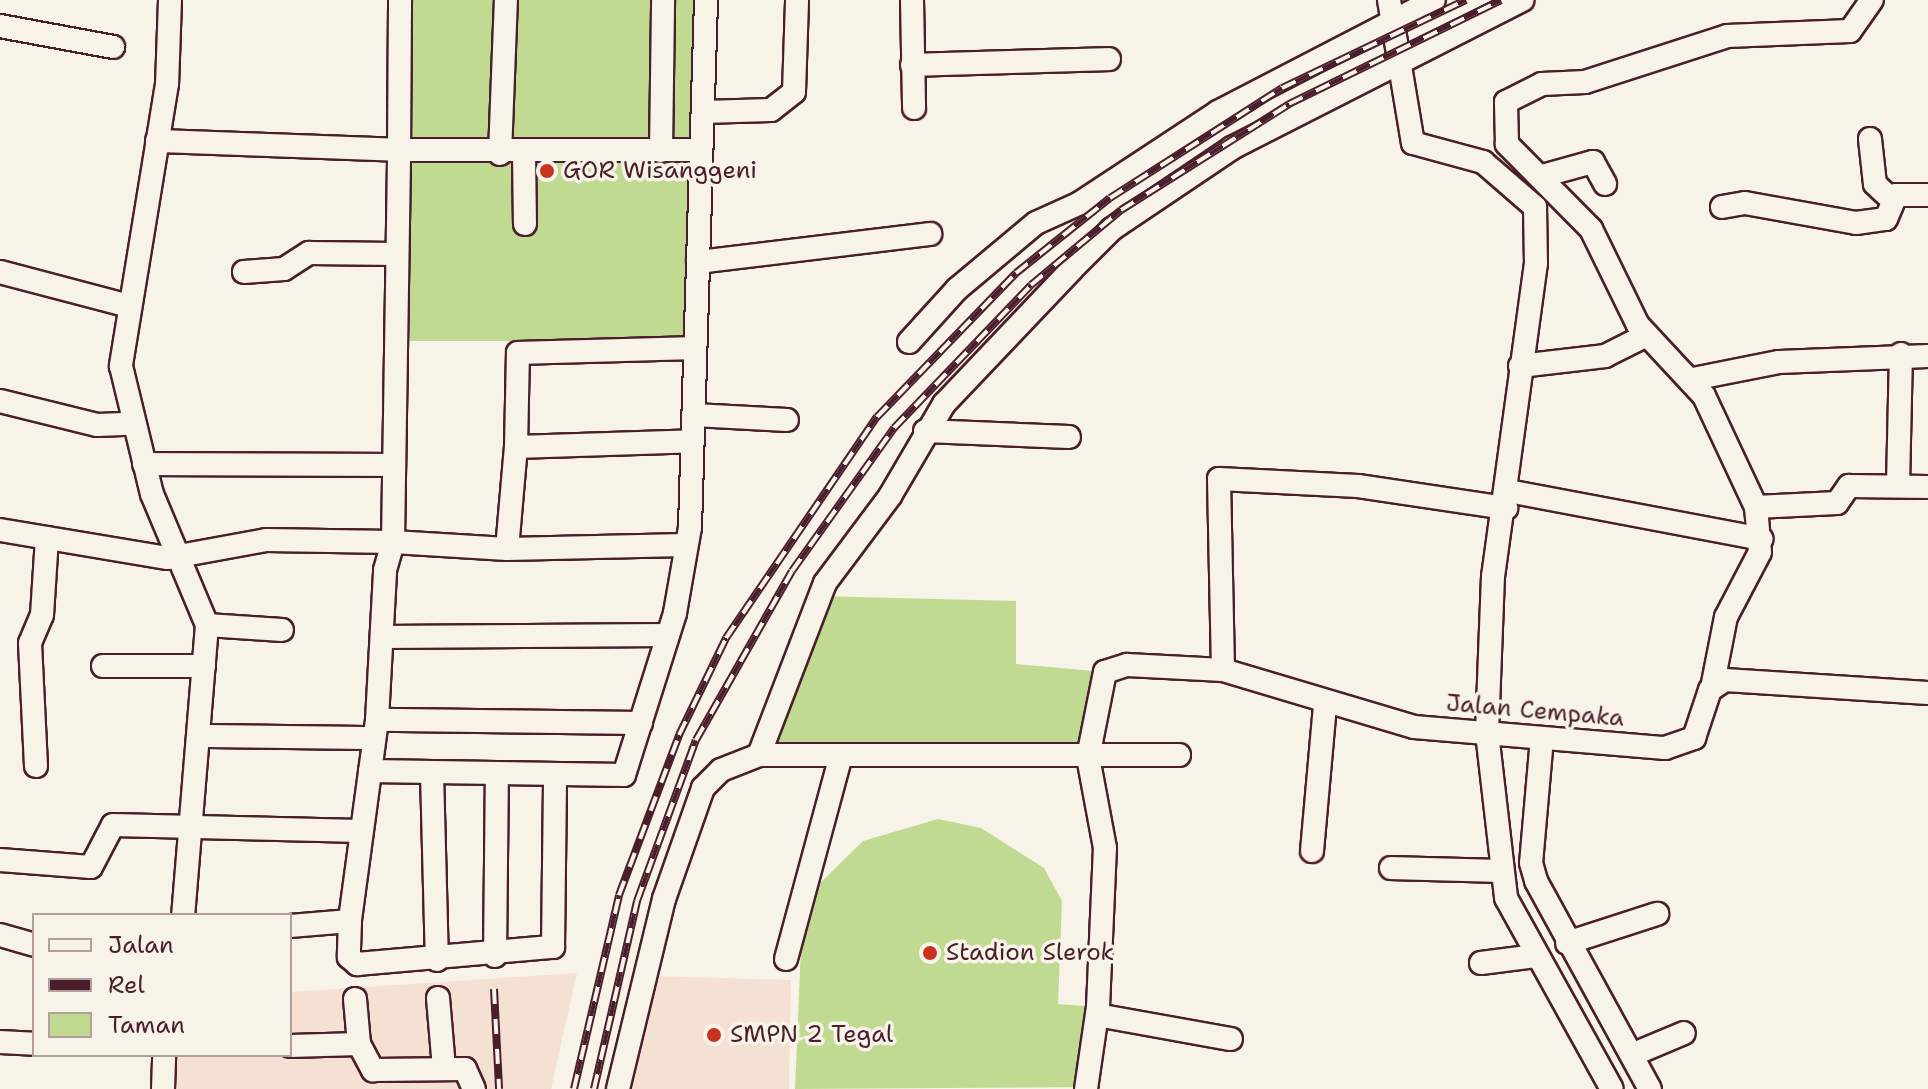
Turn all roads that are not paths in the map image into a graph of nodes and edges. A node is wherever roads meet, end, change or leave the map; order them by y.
1 (170, 0) edge
2 (400, 0) edge
3 (506, 0) edge
4 (663, 0) edge
5 (706, 0) edge
6 (797, 0) edge
7 (912, 0) edge
8 (1434, 0) edge
9 (1522, 0) edge
10 (1872, 0) edge
11 (1391, 10) edge
12 (0, 26) edge
13 (113, 47) dead end
14 (1109, 59) dead end
15 (1399, 60) junction
16 (912, 65) junction
17 (914, 108) dead end
18 (703, 112) junction
19 (1870, 139) dead end
20 (157, 141) junction
21 (399, 150) junction
22 (701, 150) junction
23 (661, 151) junction
24 (500, 154) junction
25 (524, 154) junction
26 (1523, 174) junction
27 (1605, 184) dead end
28 (1928, 195) edge
29 (1892, 200) junction
30 (1722, 207) dead end
31 (525, 224) dead end
32 (930, 234) dead end
33 (396, 254) junction
34 (698, 262) junction
35 (0, 272) edge
36 (244, 272) dead end
37 (129, 306) junction
38 (1640, 340) junction
39 (909, 342) dead end
40 (694, 348) junction
41 (1901, 354) junction
42 (1928, 356) edge
43 (1520, 366) junction
44 (1693, 379) junction
45 (0, 401) edge
46 (694, 415) junction
47 (787, 420) dead end
48 (130, 424) junction
49 (925, 431) junction
50 (1069, 437) dead end
51 (693, 441) junction
52 (516, 447) junction
53 (144, 464) junction
54 (391, 465) junction
55 (1898, 485) junction
56 (1928, 487) edge
57 (1507, 500) junction
58 (1756, 507) junction
59 (0, 530) edge
60 (47, 538) junction
61 (1752, 538) junction
62 (393, 542) junction
63 (685, 545) junction
64 (507, 549) junction
65 (183, 557) junction
66 (207, 625) junction
67 (282, 630) dead end
68 (667, 635) junction
69 (382, 637) junction
70 (103, 666) dead end
71 (204, 666) junction
72 (1223, 670) junction
73 (1713, 683) junction
74 (1928, 693) edge
75 (1325, 706) junction
76 (641, 723) junction
77 (376, 729) junction
78 (1490, 734) junction
79 (199, 736) junction
80 (1535, 737) junction
81 (759, 755) junction
82 (841, 755) junction
83 (1179, 755) dead end
84 (1088, 757) junction
85 (36, 766) dead end
86 (370, 771) junction
87 (432, 773) junction
88 (497, 777) junction
89 (555, 779) junction
90 (191, 831) junction
91 (361, 831) junction
92 (1312, 851) dead end
93 (0, 860) edge
94 (1391, 868) dead end
95 (1500, 871) junction
96 (183, 913) edge
97 (1657, 914) dead end
98 (350, 921) junction
99 (292, 926) edge
100 (0, 935) edge
101 (1567, 943) junction
102 (32, 944) edge
103 (495, 956) junction
104 (1536, 956) junction
105 (786, 959) dead end
106 (437, 960) junction
107 (1481, 963) dead end
108 (438, 998) dead end
109 (355, 999) dead end
110 (1097, 1015) junction
111 (1684, 1033) dead end
112 (1231, 1039) dead end
113 (0, 1042) edge
114 (32, 1044) edge
115 (359, 1044) junction
116 (292, 1046) edge
117 (1634, 1054) junction
118 (164, 1057) edge
119 (444, 1068) junction
120 (163, 1089) edge
121 (474, 1089) edge
122 (618, 1089) edge
123 (1086, 1089) edge
124 (1612, 1089) edge
125 (1650, 1089) edge

1 - 20 street
2 - 21 street
3 - 24 street
4 - 23 street
5 - 18 street
6 - 18 street
7 - 16 street
8 - 11 street
9 - 15 street
10 - 26 street
11 - 15 street
11 - 39 street
12 - 13 street
14 - 16 street
15 - 26 street
15 - 49 street
16 - 17 street
18 - 22 street
19 - 29 street
20 - 21 street
20 - 37 street
21 - 24 street
21 - 33 street
22 - 23 street
22 - 34 street
23 - 25 street
24 - 25 street
25 - 31 street
26 - 27 street
26 - 38 street
26 - 43 street
28 - 29 street
29 - 30 street
32 - 34 street
33 - 36 street
33 - 54 street
34 - 40 street
35 - 37 street
37 - 48 street
38 - 43 street
38 - 44 street
40 - 46 street
40 - 52 street
41 - 42 street
41 - 44 street
41 - 55 street
43 - 57 street
44 - 58 street
45 - 48 street
46 - 47 street
46 - 51 street
48 - 53 street
49 - 50 street
49 - 81 street
51 - 52 street
51 - 63 street
52 - 64 street
53 - 54 street
53 - 65 street
54 - 62 street
55 - 56 street
55 - 58 street
57 - 61 street
57 - 72 street
57 - 78 street
58 - 61 street
59 - 60 street
60 - 65 street
60 - 85 street
61 - 73 street
62 - 64 street
62 - 65 street
62 - 69 street
63 - 64 street
63 - 68 street
65 - 66 street
66 - 67 street
66 - 71 street
68 - 69 street
68 - 76 street
69 - 77 street
70 - 71 street
71 - 79 street
72 - 75 street, Jalan Cempaka
72 - 84 street, Jalan Cempaka
73 - 74 street
73 - 80 street, Jalan Cempaka
75 - 78 street, Jalan Cempaka
75 - 92 street
76 - 77 street
76 - 89 street
77 - 79 street
77 - 86 street
78 - 80 street, Jalan Cempaka
78 - 95 street
79 - 90 street
80 - 101 street
81 - 82 street
81 - 122 street
82 - 84 street
82 - 105 street
83 - 84 street
84 - 110 street
86 - 87 street
86 - 91 street
87 - 88 street
87 - 106 street
88 - 89 street
88 - 103 street
89 - 103 street
90 - 91 street
90 - 93 street
90 - 96 street
91 - 98 street
94 - 95 street
95 - 104 street
97 - 101 street
98 - 99 street
98 - 106 street
100 - 102 street
101 - 117 street
103 - 106 street
104 - 107 street
104 - 124 street
108 - 119 street
109 - 115 street
110 - 112 street
110 - 123 street
111 - 117 street
113 - 114 street
115 - 116 street
115 - 119 street
117 - 125 street
118 - 120 street
119 - 121 street

